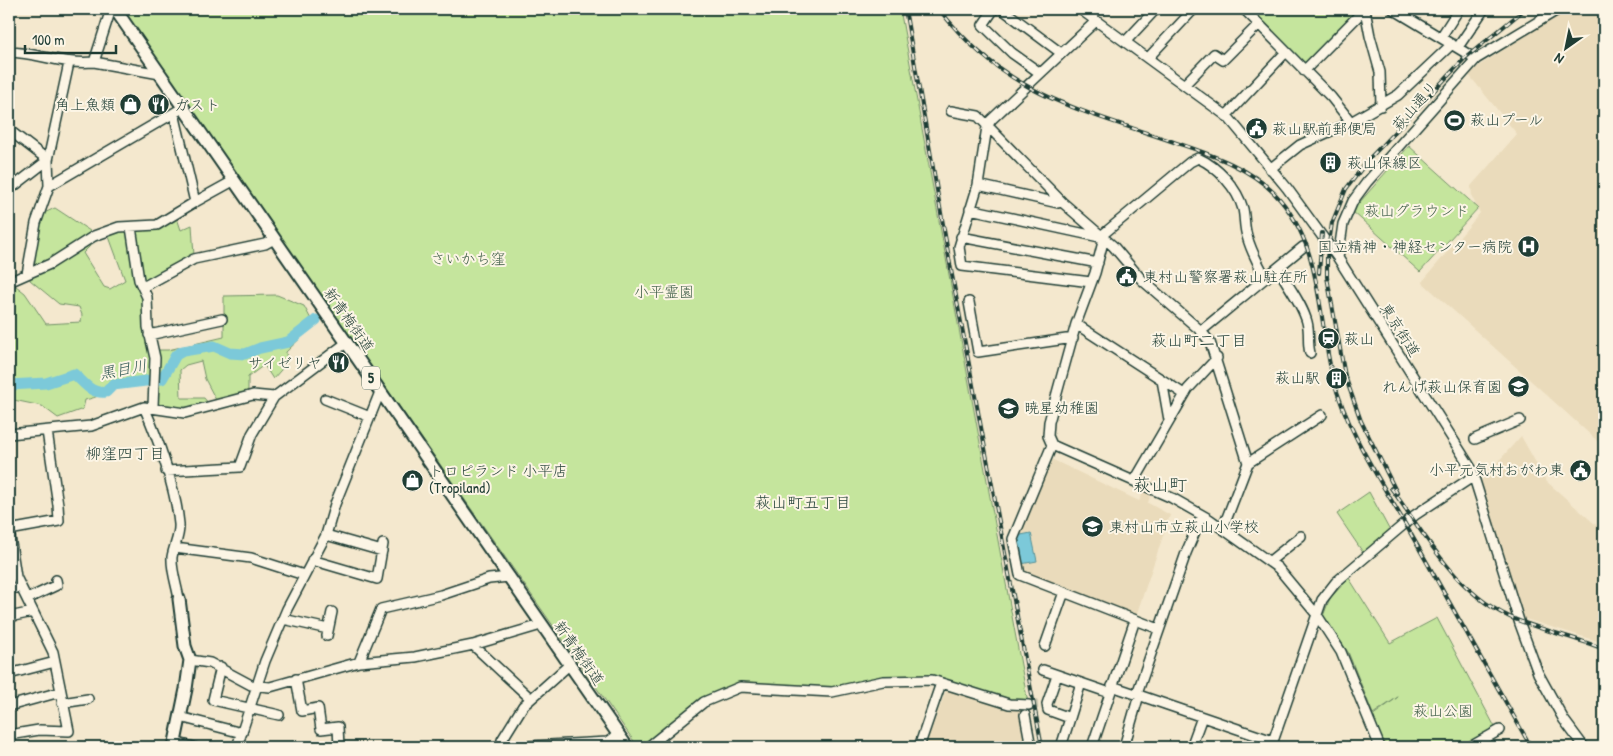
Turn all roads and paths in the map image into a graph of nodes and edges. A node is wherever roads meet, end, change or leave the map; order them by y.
1 (111, 9) edge
2 (115, 9) edge
3 (994, 9) edge
4 (1002, 9) edge
5 (1080, 9) edge
6 (1156, 9) edge
7 (1194, 9) edge
8 (1244, 9) edge
9 (1393, 9) edge
10 (1459, 9) edge
11 (1484, 9) edge
12 (1558, 9) edge
13 (1365, 10) edge
14 (1406, 12) edge
15 (1096, 20) junction
16 (1259, 24) junction
17 (1441, 37) junction
18 (1126, 41) junction
19 (1455, 45) junction
20 (9, 52) edge
21 (1286, 52) junction
22 (1061, 53) junction
23 (1148, 58) junction
24 (1476, 59) junction
25 (94, 62) junction
26 (69, 63) junction
27 (1304, 71) junction
28 (1040, 73) junction
29 (160, 74) junction
30 (1184, 85) junction
31 (1381, 106) junction
32 (178, 110) junction
33 (951, 111) dead end
34 (1226, 116) junction
35 (1351, 122) junction
36 (988, 127) junction
37 (9, 130) edge
38 (48, 160) junction
39 (1270, 169) junction
40 (234, 181) junction
41 (978, 184) junction
42 (49, 186) junction
43 (9, 190) edge
44 (195, 202) junction
45 (1062, 202) junction
46 (970, 209) junction
47 (131, 227) junction
48 (961, 237) junction
49 (1102, 237) junction
50 (274, 239) junction
51 (1303, 247) dead end
52 (1338, 258) junction
53 (1098, 263) junction
54 (1278, 268) junction
55 (27, 274) junction
56 (1266, 278) junction
57 (9, 282) edge
58 (1091, 282) junction
59 (143, 287) junction
60 (969, 302) dead end
61 (222, 319) dead end
62 (1076, 324) junction
63 (1200, 331) junction
64 (149, 335) junction
65 (1073, 338) junction
66 (346, 343) junction
67 (1310, 353) dead end
68 (1217, 358) junction
69 (1162, 380) junction
70 (380, 392) junction
71 (1184, 394) junction
72 (274, 396) junction
73 (325, 399) dead end
74 (148, 407) junction
75 (1322, 415) dead end
76 (370, 416) junction
77 (1169, 420) junction
78 (1520, 420) dead end
79 (47, 431) junction
80 (9, 434) edge
81 (1475, 439) dead end
82 (1052, 445) junction
83 (1248, 463) junction
84 (166, 471) junction
85 (1474, 476) junction
86 (1135, 480) junction
87 (1202, 515) junction
88 (1223, 528) junction
89 (326, 535) junction
90 (1301, 536) dead end
91 (175, 548) junction
92 (312, 560) junction
93 (1270, 562) junction
94 (11, 565) edge
95 (304, 575) junction
96 (509, 577) junction
97 (56, 580) dead end
98 (9, 588) edge
99 (21, 588) junction
100 (1064, 592) junction
101 (179, 598) joint
102 (27, 599) junction
103 (33, 612) junction
104 (332, 612) dead end
105 (1317, 615) junction
106 (9, 617) edge
107 (283, 619) junction
108 (1135, 620) junction
109 (541, 625) junction
110 (1159, 629) junction
111 (473, 645) junction
112 (1045, 646) dead end
113 (190, 660) junction
114 (55, 662) junction
115 (359, 662) junction
116 (570, 665) junction
117 (220, 667) junction
118 (1043, 670) dead end
119 (9, 674) edge
120 (1057, 675) junction
121 (296, 679) junction
122 (941, 683) junction
123 (1081, 683) junction
124 (257, 687) junction
125 (1111, 689) junction
126 (60, 692) junction
127 (1140, 695) junction
128 (530, 698) junction
129 (88, 699) dead end
130 (62, 703) junction
131 (1029, 705) tunnel mouth
132 (9, 706) edge
133 (250, 710) junction
134 (278, 715) dead end
135 (1025, 715) dead end
136 (180, 718) junction
137 (1070, 718) junction
138 (1202, 718) junction
139 (1500, 730) dead end
140 (242, 733) junction
141 (9, 735) edge
142 (618, 735) junction
143 (1272, 744) edge
144 (174, 745) edge
145 (550, 746) edge
146 (194, 747) edge
147 (238, 747) edge
148 (339, 747) edge
149 (504, 747) edge
150 (511, 747) edge
151 (627, 747) edge
152 (648, 747) edge
153 (919, 747) edge
154 (1031, 747) edge
155 (1061, 747) edge
156 (1092, 747) edge
157 (1124, 747) edge
158 (1191, 747) edge
159 (1380, 747) edge
160 (1470, 747) edge
161 (1584, 747) edge

1 - 25 street
2 - 29 main road, 新青梅街道 / 5
3 - 28 street
4 - 22 street
5 - 15 street, 東京街道
6 - 18 street
7 - 23 street
8 - 16 street
9 - 14 street
10 - 17 street
11 - 19 street
12 - 24 street, 萩山通り
13 - 27 street
13 - 31 street
14 - 17 street
15 - 18 street, 東京街道
15 - 22 street
16 - 21 street
16 - 30 street
17 - 19 street
18 - 23 street, 東京街道
19 - 24 street
19 - 31 street
20 - 26 street
21 - 27 street
21 - 34 street
22 - 28 street
23 - 30 street, 東京街道
24 - 52 street, 萩山通り
25 - 26 street
25 - 29 street
26 - 38 street
27 - 35 street
28 - 36 street
29 - 32 main road, 新青梅街道 / 5
30 - 34 street, 東京街道
31 - 35 street
32 - 40 main road, 新青梅街道 / 5
32 - 42 street
32 - 44 street
33 - 36 street
34 - 39 street, 東京街道
35 - 39 street
36 - 41 street
36 - 45 street
37 - 38 street
38 - 42 street
38 - 43 street
39 - 52 street, 東京街道
40 - 44 street
40 - 50 main road, 新青梅街道 / 5
41 - 45 street
41 - 46 street
42 - 55 street
44 - 47 street
45 - 49 street
46 - 48 street
46 - 49 street
47 - 55 street
47 - 59 street
48 - 53 street
48 - 58 street
49 - 53 street
49 - 56 street
49 - 63 street
50 - 59 street
50 - 66 main road, 新青梅街道 / 5
51 - 54 street
52 - 85 street, 東京街道
53 - 58 street
54 - 56 street
54 - 67 street
55 - 57 street
56 - 63 street
58 - 62 street
59 - 64 street
60 - 65 street
61 - 64 street
62 - 65 street
62 - 69 street
63 - 68 street
64 - 74 street
65 - 82 street
66 - 70 main road, 新青梅街道 / 5
66 - 72 street
68 - 71 street
68 - 83 street
69 - 71 street
69 - 77 street
70 - 76 street
70 - 96 main road, 新青梅街道 / 5
71 - 77 street
72 - 74 street
72 - 84 street
73 - 76 street
74 - 79 street
74 - 84 street
75 - 83 street
76 - 89 street
77 - 86 street
78 - 81 street
79 - 80 street
79 - 94 street
82 - 86 street
82 - 100 street
83 - 88 street
84 - 91 street
85 - 105 street
85 - 161 street, 東京街道
86 - 87 street
87 - 88 street
87 - 110 street
88 - 93 street
89 - 92 street
89 - 92 street
90 - 93 street
91 - 95 street
91 - 101 street
92 - 95 street
93 - 105 street
94 - 99 street
95 - 107 street
96 - 109 main road, 新青梅街道 / 5
96 - 115 street
97 - 102 street
98 - 99 street
99 - 102 street
100 - 108 street
100 - 112 street
101 - 113 main road
102 - 103 street
103 - 106 street
103 - 114 street
104 - 107 street
105 - 143 street
105 - 159 street
107 - 124 street
108 - 110 street
108 - 125 street
109 - 111 street
109 - 116 main road, 新青梅街道 / 5
110 - 127 street
111 - 115 street
111 - 128 street
113 - 117 street
113 - 136 main road
114 - 119 street
114 - 126 street
115 - 121 street
116 - 128 street
116 - 142 main road, 新青梅街道 / 5
117 - 124 street
117 - 133 street
118 - 120 street
120 - 123 street
120 - 137 street
121 - 124 street
121 - 148 street
122 - 131 street
122 - 152 street
122 - 153 street
123 - 125 street
123 - 137 street
124 - 133 street
125 - 127 street
125 - 156 street
126 - 130 street
126 - 132 street
127 - 138 street
127 - 157 street
128 - 149 street
129 - 130 street
130 - 141 street
133 - 134 street
133 - 140 street
135 - 154 street
136 - 140 street
136 - 144 main road
137 - 155 street
138 - 143 street
138 - 158 street
139 - 160 street
140 - 147 street
142 - 145 street
142 - 151 main road, 新青梅街道 / 5
144 - 146 street
145 - 150 street

